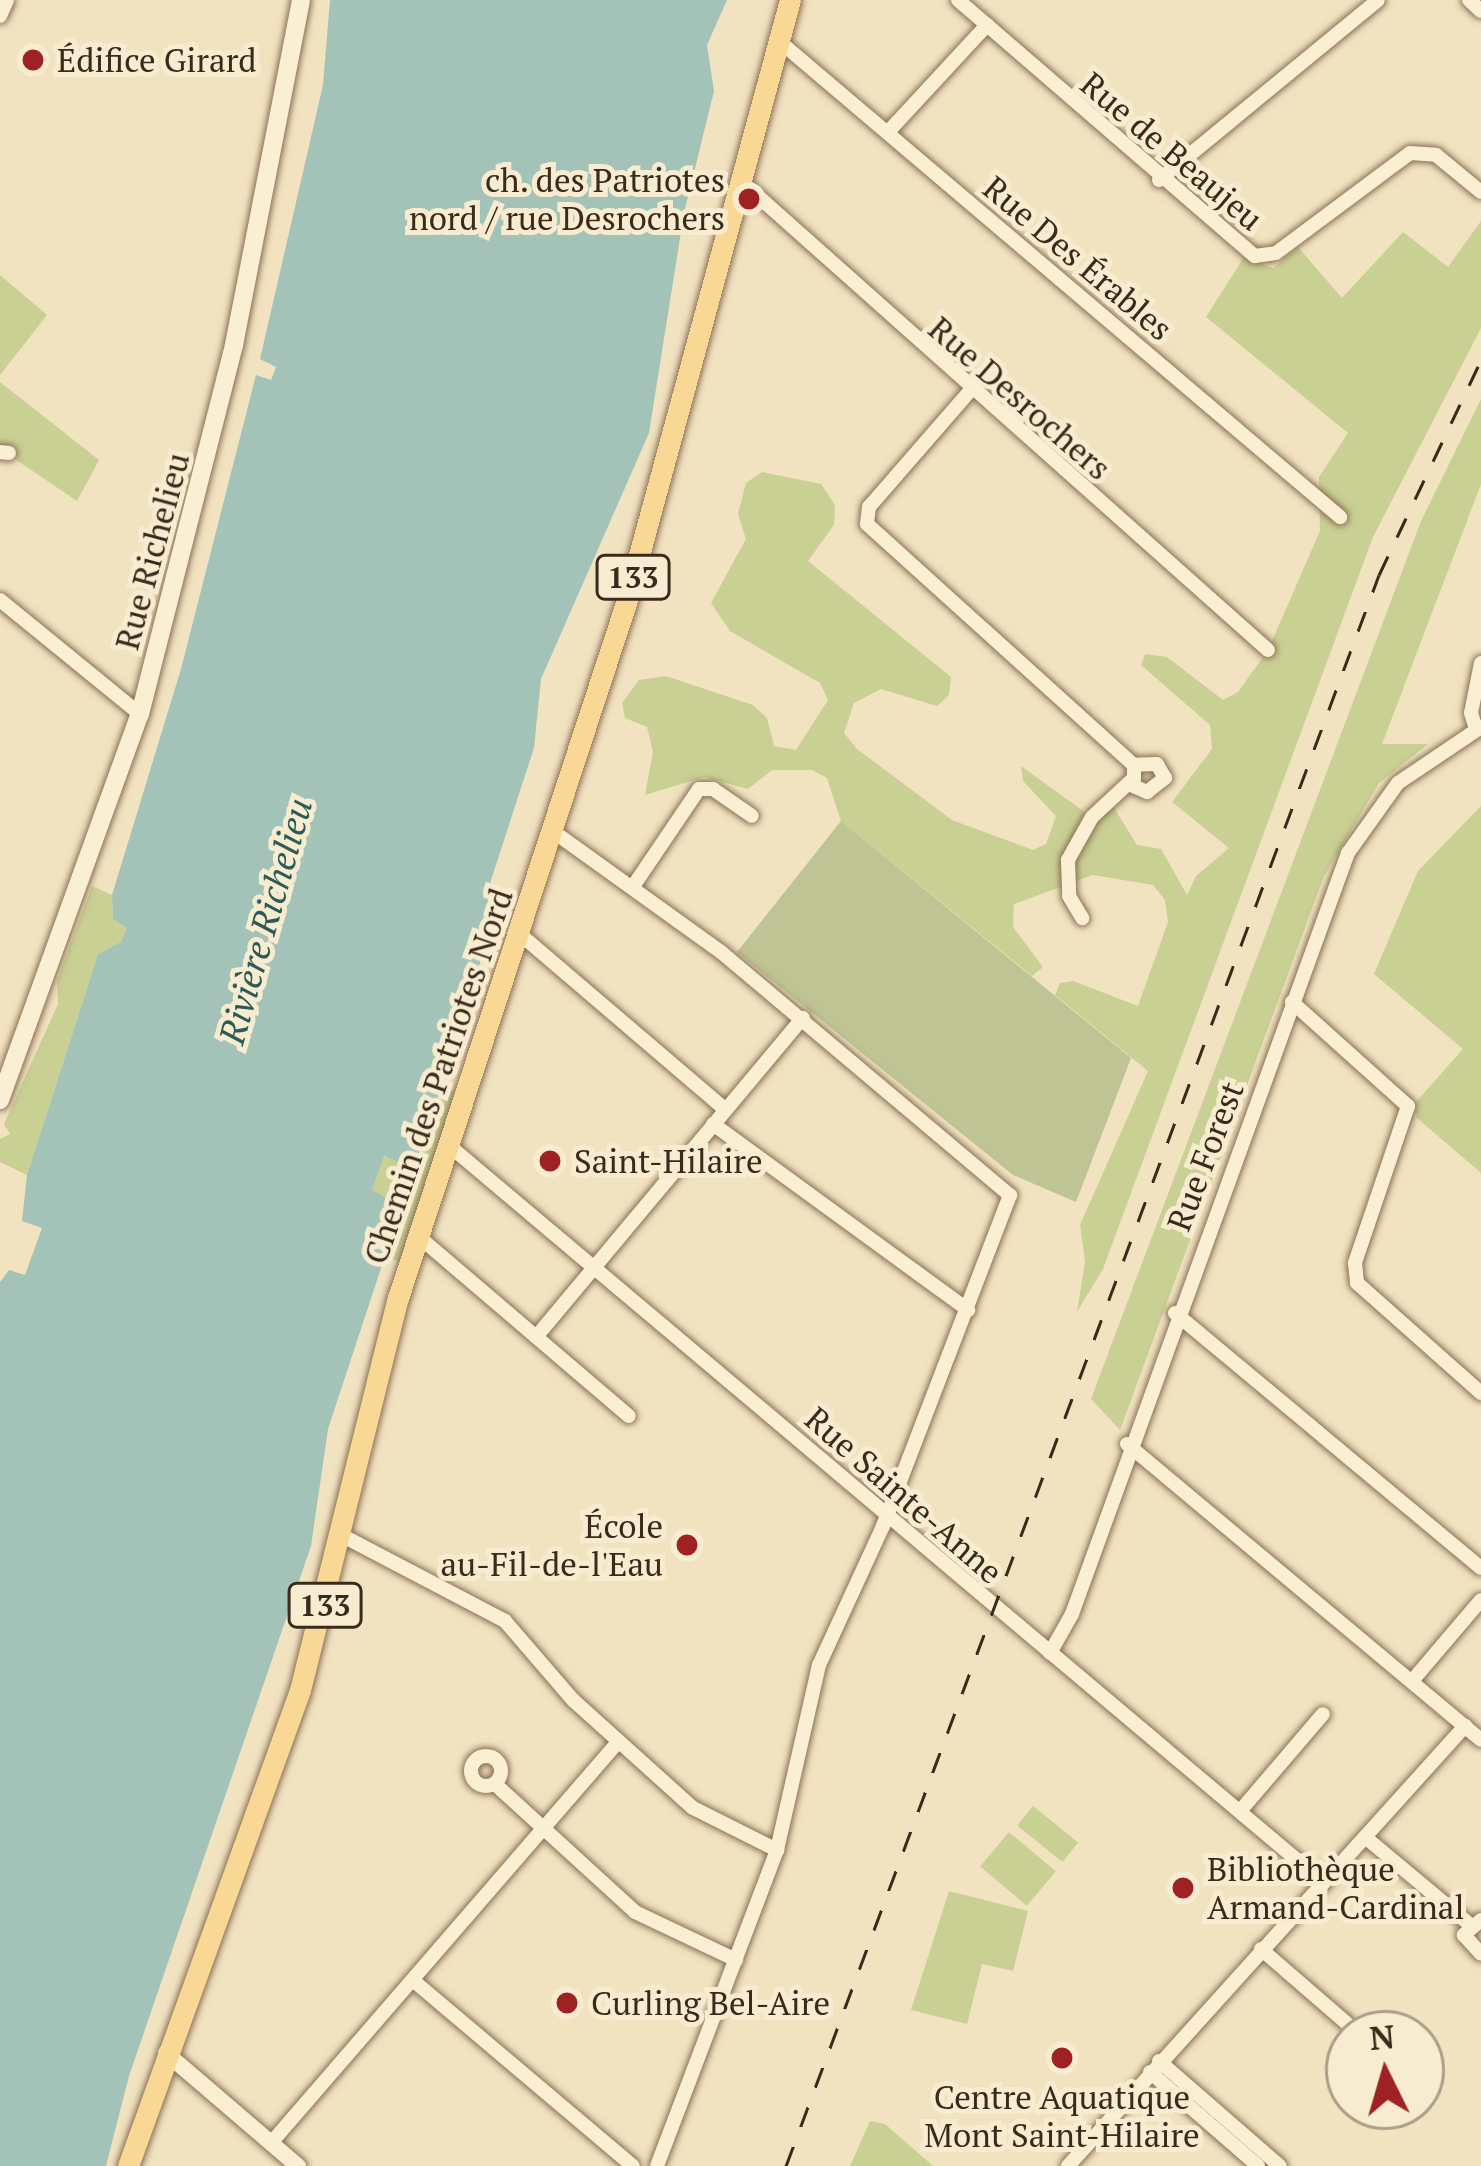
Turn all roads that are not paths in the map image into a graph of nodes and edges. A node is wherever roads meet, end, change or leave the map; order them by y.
1 (7, 0) edge
2 (301, 0) edge
3 (790, 0) edge
4 (1378, 0) edge
5 (1469, 0) edge
6 (963, 2) edge
7 (1481, 11) edge
8 (0, 16) edge
9 (987, 25) junction
10 (779, 41) junction
11 (888, 132) junction
12 (1159, 180) junction
13 (742, 182) junction
14 (1481, 192) edge
15 (970, 392) junction
16 (1340, 517) dead end
17 (0, 600) edge
18 (1268, 650) dead end
19 (1481, 663) edge
20 (140, 714) junction
21 (1479, 728) edge
22 (1134, 765) junction
23 (1129, 784) junction
24 (752, 816) dead end
25 (554, 832) junction
26 (634, 885) junction
27 (1082, 917) dead end
28 (521, 935) junction
29 (1292, 1002) junction
30 (803, 1018) junction
31 (0, 1100) edge
32 (725, 1109) junction
33 (712, 1124) junction
34 (452, 1148) junction
35 (418, 1236) junction
36 (596, 1265) junction
37 (968, 1310) junction
38 (1175, 1313) junction
39 (536, 1337) junction
40 (1481, 1394) edge
41 (629, 1415) dead end
42 (1127, 1444) junction
43 (887, 1515) junction
44 (343, 1536) junction
45 (1481, 1568) edge
46 (1481, 1600) edge
47 (1050, 1653) junction
48 (1412, 1681) junction
49 (1323, 1714) dead end
50 (1465, 1726) junction
51 (1481, 1740) edge
52 (618, 1742) junction
53 (495, 1784) dead end
54 (1241, 1810) junction
55 (542, 1831) junction
56 (1365, 1837) junction
57 (777, 1850) junction
58 (1323, 1882) junction
59 (1475, 1922) edge
60 (1261, 1949) junction
61 (1481, 1954) edge
62 (736, 1960) junction
63 (415, 1982) junction
64 (1331, 2010) edge
65 (166, 2053) junction
66 (1155, 2066) junction
67 (272, 2143) junction
68 (128, 2166) edge
69 (298, 2166) edge
70 (633, 2166) edge
71 (657, 2166) edge
72 (1069, 2166) edge
73 (1258, 2166) edge
74 (1280, 2166) edge

1 - 8 street
2 - 20 main road, Rue Richelieu
3 - 10 main road, Chemin des Patriotes Nord / 133
4 - 12 street
5 - 7 street
6 - 9 street, Rue de Beaujeu
9 - 11 street
9 - 12 street, Rue de Beaujeu
10 - 11 street, Rue Des Érables
10 - 13 main road, Chemin des Patriotes Nord / 133
11 - 16 street, Rue Des Érables
12 - 14 street, Rue de Beaujeu
13 - 15 street, Rue Desrochers
13 - 25 main road, Chemin des Patriotes Nord / 133
15 - 18 street, Rue Desrochers
15 - 22 street
17 - 20 street
19 - 21 street
20 - 31 main road, Rue Richelieu
21 - 29 street, Rue Forest
22 - 23 street
22 - 23 street
23 - 27 street
24 - 26 street
25 - 26 street
25 - 28 main road, Chemin des Patriotes Nord / 133
26 - 30 street
28 - 32 street
28 - 34 main road, Chemin des Patriotes Nord / 133
29 - 38 street, Rue Forest
29 - 40 street
30 - 32 street
30 - 37 street
32 - 33 street
33 - 36 street
33 - 37 street
34 - 35 main road, Chemin des Patriotes Nord / 133
34 - 36 street, Rue Sainte-Anne
35 - 39 street
35 - 44 main road, Chemin des Patriotes Nord / 133
36 - 39 street
36 - 43 street, Rue Sainte-Anne
37 - 43 street
38 - 42 street, Rue Forest
38 - 45 street
39 - 41 street
42 - 47 street, Rue Forest
42 - 48 street
43 - 47 street, Rue Sainte-Anne
43 - 57 street
44 - 52 street
44 - 65 main road, Chemin des Patriotes Nord / 133
46 - 48 street
47 - 54 street, Rue Sainte-Anne
48 - 50 street
49 - 54 street
50 - 51 street
50 - 56 street
52 - 55 street
52 - 57 street
53 - 55 street
54 - 58 street, Rue Sainte-Anne
55 - 62 street
55 - 63 street
56 - 58 street
56 - 59 street
57 - 62 street
58 - 60 street
59 - 61 street
60 - 64 street
60 - 66 street
62 - 71 street
63 - 67 street
63 - 70 street
65 - 67 street
65 - 68 main road, Chemin des Patriotes Nord / 133
66 - 72 street
66 - 73 street
66 - 74 street
67 - 69 street

